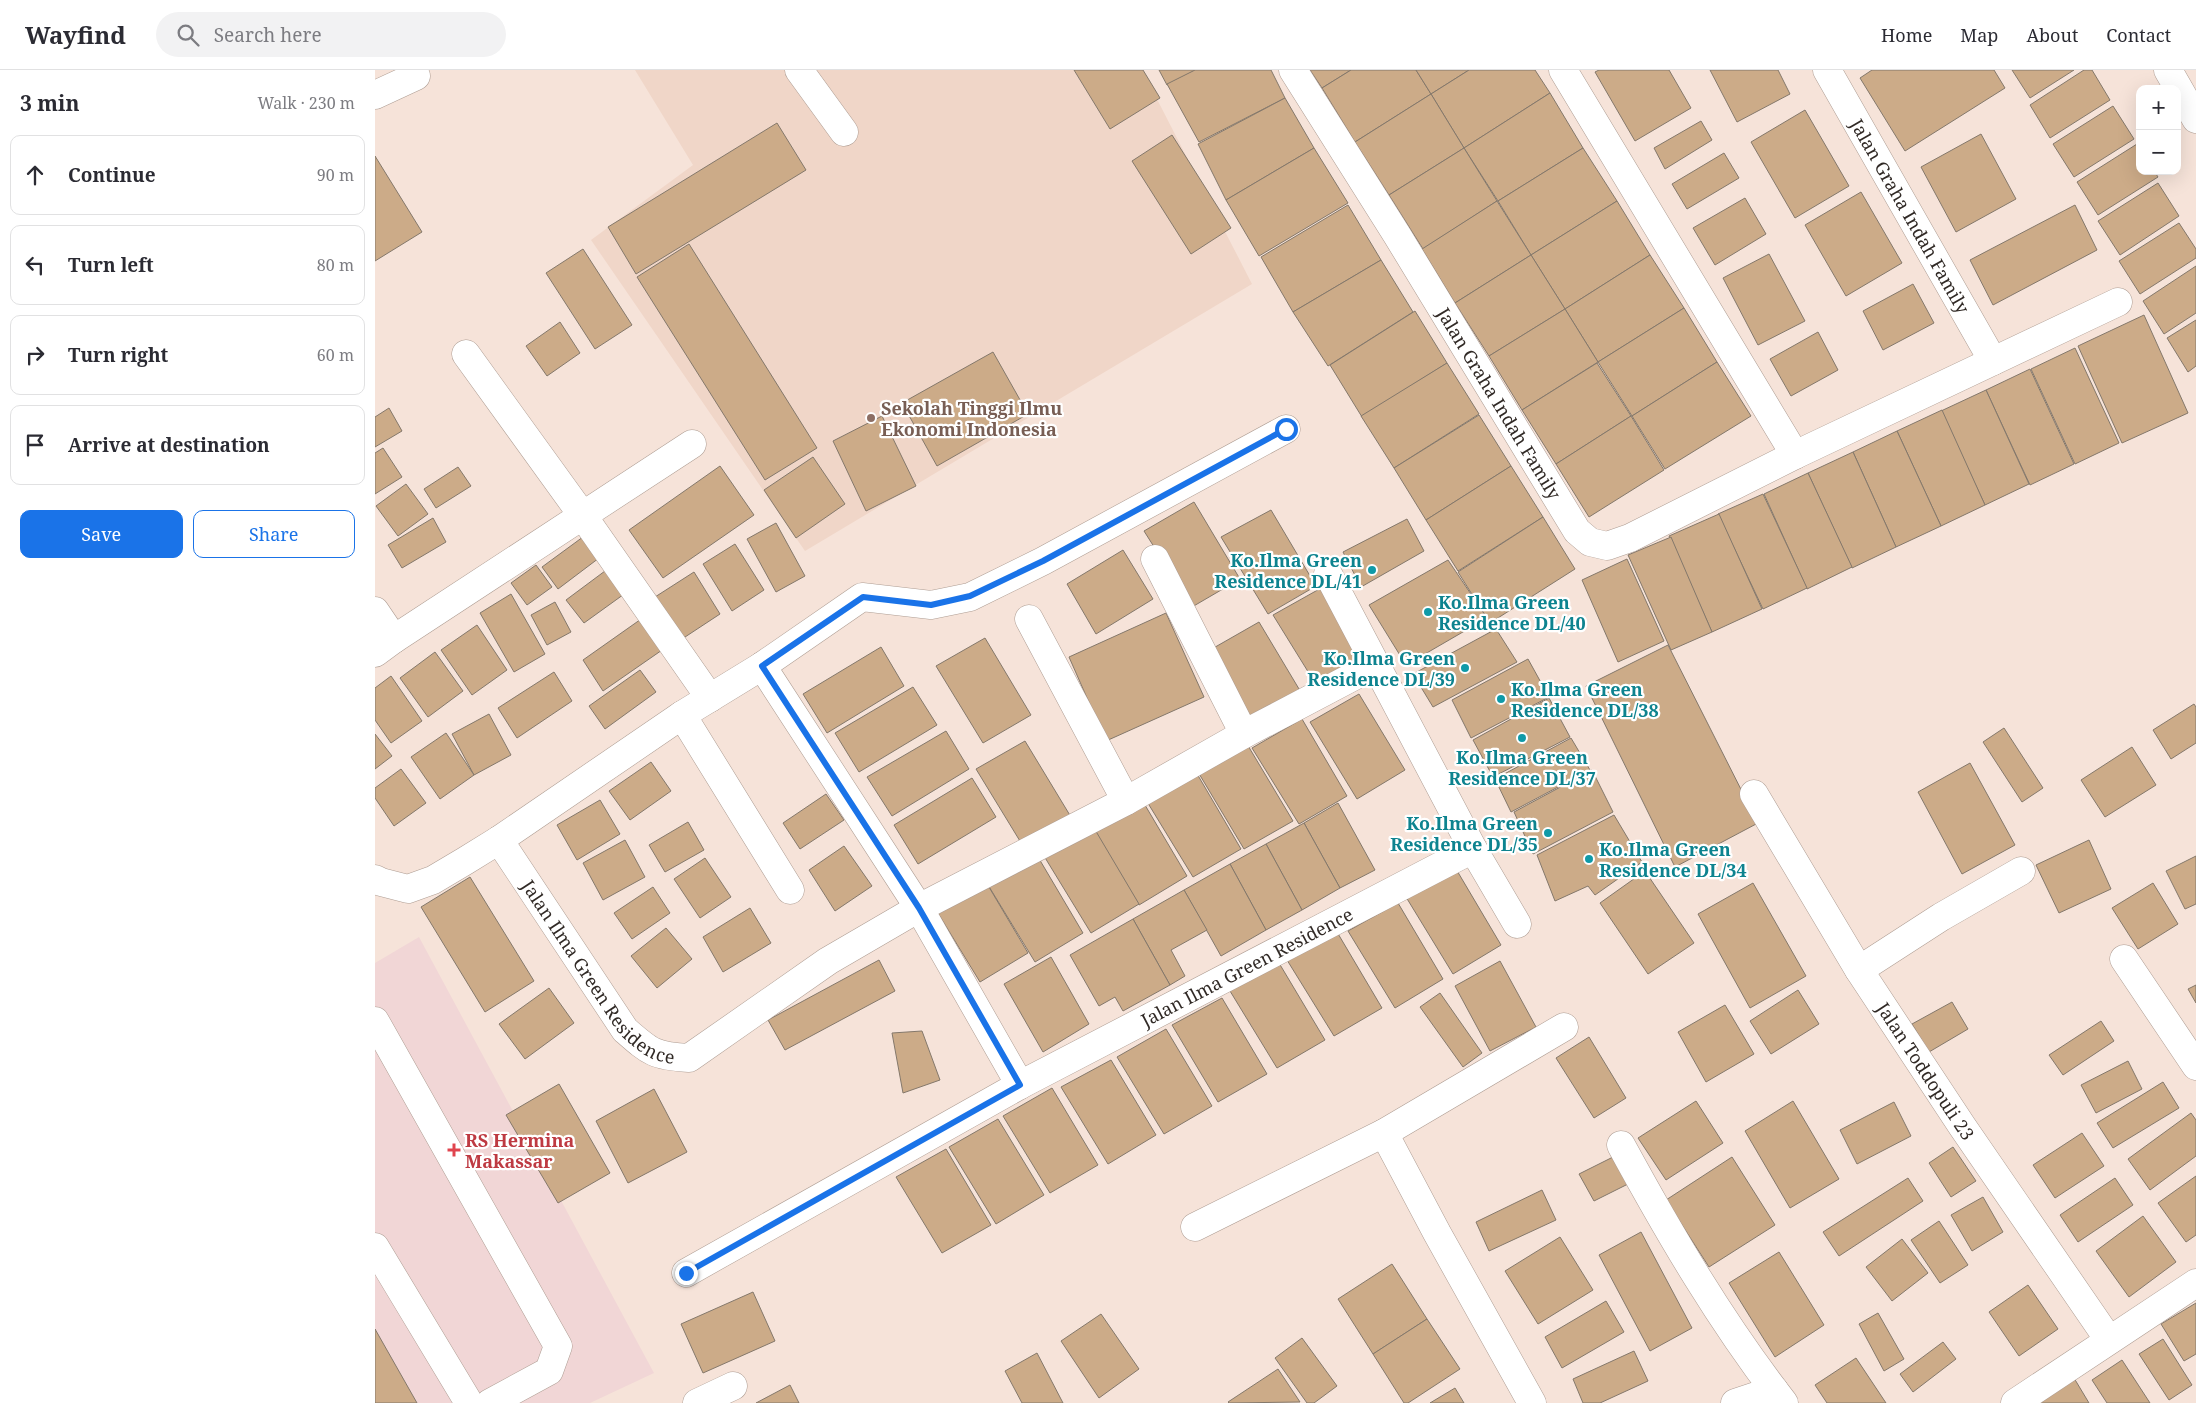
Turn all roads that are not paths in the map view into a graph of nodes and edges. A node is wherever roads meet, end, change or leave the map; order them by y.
1 (799, 70) edge
2 (1293, 70) edge
3 (1563, 70) edge
4 (1827, 70) edge
5 (2168, 70) edge
6 (417, 76) dead end
7 (375, 95) edge
8 (2196, 119) edge
9 (844, 132) dead end
10 (2118, 302) dead end
11 (466, 354) dead end
12 (1993, 361) junction
13 (1286, 429) dead end
14 (692, 444) dead end
15 (1795, 455) junction
16 (583, 516) junction
17 (1155, 559) dead end
18 (1328, 574) dead end
19 (375, 610) edge
20 (1029, 619) dead end
21 (384, 646) edge
22 (1375, 665) junction
23 (762, 666) junction
24 (710, 698) junction
25 (682, 715) junction
26 (1243, 734) junction
27 (1755, 794) dead end
28 (1126, 801) junction
29 (499, 840) junction
30 (1473, 849) junction
31 (2021, 872) dead end
32 (375, 879) edge
33 (790, 890) dead end
34 (919, 908) junction
35 (1517, 924) dead end
36 (2124, 959) dead end
37 (1859, 970) junction
38 (375, 1021) edge
39 (1564, 1027) dead end
40 (2196, 1066) edge
41 (1020, 1085) junction
42 (1384, 1133) junction
43 (1621, 1145) dead end
44 (1195, 1228) dead end
45 (375, 1247) edge
46 (686, 1273) dead end
47 (2196, 1283) edge
48 (2109, 1340) junction
49 (733, 1386) dead end
50 (1779, 1397) edge
51 (469, 1403) edge
52 (490, 1403) edge
53 (697, 1403) edge
54 (1532, 1403) edge
55 (1735, 1403) edge
56 (2015, 1403) edge

1 - 9 street
2 - 15 street, Jalan Graha Indah Family
3 - 15 street
4 - 12 street, Jalan Graha Indah Family
5 - 8 street
6 - 7 street
10 - 12 street, Jalan Graha Indah Family
11 - 16 street
12 - 15 street, Jalan Graha Indah Family
13 - 23 street
14 - 16 street
16 - 21 street
16 - 24 street
17 - 26 street
18 - 22 street
19 - 21 street
20 - 28 street
22 - 26 street, Jalan Ilma Green Residence
22 - 30 street
23 - 24 street
23 - 34 street
24 - 25 street
25 - 29 street
25 - 33 street
26 - 28 street, Jalan Ilma Green Residence
27 - 37 street, Jalan Toddopuli 23
28 - 34 street, Jalan Ilma Green Residence
29 - 32 street
29 - 34 street, Jalan Ilma Green Residence
30 - 35 street
30 - 41 street, Jalan Ilma Green Residence
31 - 37 street
34 - 41 street
36 - 40 street
37 - 48 street, Jalan Toddopuli 23
38 - 52 street
39 - 42 street
41 - 46 street, Jalan Ilma Green Residence
42 - 44 street
42 - 54 street
43 - 50 street
45 - 51 street
47 - 48 street
48 - 56 street
49 - 53 street
50 - 55 street

